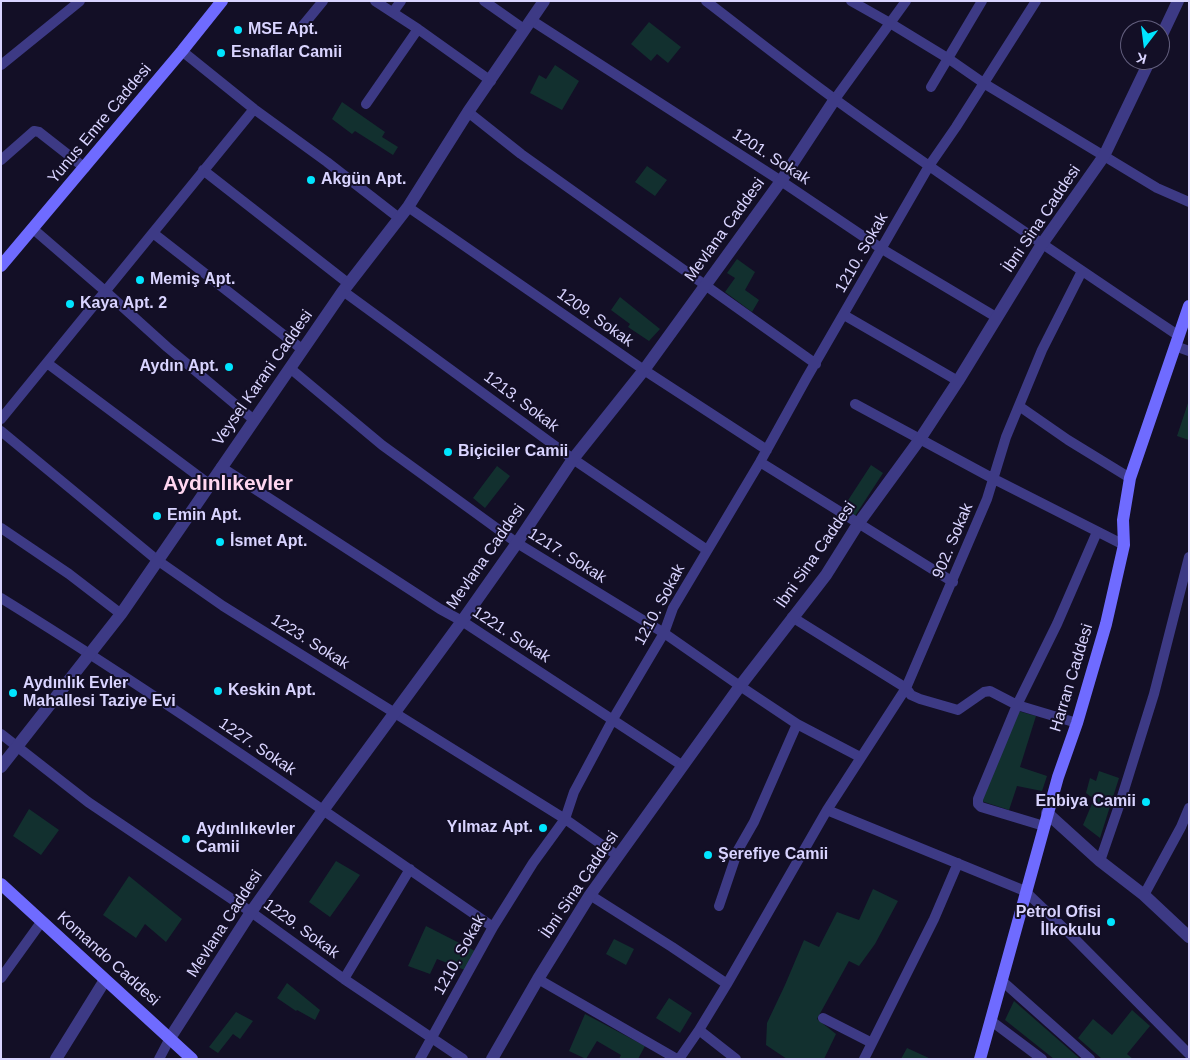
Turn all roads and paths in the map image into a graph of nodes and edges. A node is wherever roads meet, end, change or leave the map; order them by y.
1 (80, 1) edge
2 (222, 1) edge
3 (323, 1) edge
4 (375, 1) edge
5 (401, 1) edge
6 (484, 1) edge
7 (544, 1) edge
8 (706, 1) edge
9 (906, 1) edge
10 (982, 1) edge
11 (1036, 1) edge
12 (1178, 1) edge
13 (852, 2) edge
14 (393, 12) junction
15 (1169, 20) edge
16 (890, 23) junction
17 (528, 24) junction
18 (300, 29) dead end
19 (418, 29) junction
20 (182, 51) junction
21 (949, 59) junction
22 (1, 65) edge
23 (1145, 70) edge
24 (491, 81) junction
25 (985, 84) junction
26 (931, 87) dead end
27 (835, 99) junction
28 (366, 104) dead end
29 (254, 109) junction
30 (468, 112) junction
31 (1104, 156) junction
32 (1, 160) edge
33 (929, 166) junction
34 (85, 168) junction
35 (203, 170) junction
36 (781, 181) junction
37 (1189, 202) edge
38 (408, 207) junction
39 (399, 218) junction
40 (32, 228) junction
41 (152, 232) junction
42 (1042, 244) junction
43 (882, 249) junction
44 (1, 266) edge
45 (1082, 271) junction
46 (705, 285) junction
47 (346, 287) junction
48 (105, 291) junction
49 (1189, 306) edge
50 (844, 315) junction
51 (996, 318) junction
52 (1177, 341) junction
53 (303, 350) junction
54 (1189, 351) edge
55 (47, 363) junction
56 (816, 364) junction
57 (291, 369) junction
58 (644, 370) junction
59 (958, 381) junction
60 (855, 404) dead end
61 (1019, 406) junction
62 (1, 419) edge
63 (254, 420) junction
64 (1, 431) edge
65 (920, 440) junction
66 (767, 450) junction
67 (573, 459) junction
68 (760, 462) junction
69 (221, 467) junction
70 (992, 478) junction
71 (1130, 478) junction
72 (209, 484) junction
73 (858, 524) junction
74 (1, 528) edge
75 (1097, 532) junction
76 (517, 543) junction
77 (1124, 545) junction
78 (707, 550) junction
79 (1189, 557) edge
80 (157, 560) junction
81 (953, 582) junction
82 (1, 598) edge
83 (120, 614) junction
84 (792, 617) junction
85 (462, 621) junction
86 (664, 633) junction
87 (91, 654) junction
88 (740, 686) junction
89 (906, 688) junction
90 (1017, 705) junction
91 (395, 712) junction
92 (613, 719) junction
93 (797, 724) junction
94 (1077, 724) junction
95 (1, 734) edge
96 (18, 747) junction
97 (860, 758) junction
98 (683, 766) junction
99 (1, 767) edge
100 (1189, 808) edge
101 (324, 809) junction
102 (827, 810) junction
103 (1048, 813) junction
104 (565, 819) junction
105 (1044, 826) junction
106 (618, 856) junction
107 (1100, 861) junction
108 (958, 863) junction
109 (410, 870) junction
110 (1, 884) edge
111 (1025, 891) junction
112 (590, 895) junction
113 (1144, 895) junction
114 (719, 906) dead end
115 (251, 912) junction
116 (42, 921) junction
117 (493, 926) junction
118 (1189, 936) edge
119 (1, 978) edge
120 (344, 979) junction
121 (538, 979) junction
122 (105, 980) junction
123 (1001, 980) junction
124 (727, 984) junction
125 (823, 1018) dead end
126 (990, 1020) junction
127 (699, 1030) junction
128 (432, 1036) junction
129 (170, 1038) junction
130 (872, 1043) junction
131 (1189, 1054) edge
132 (56, 1059) edge
133 (159, 1059) edge
134 (192, 1059) edge
135 (420, 1059) edge
136 (463, 1059) edge
137 (492, 1059) edge
138 (678, 1059) edge
139 (736, 1059) edge
140 (864, 1059) edge
141 (980, 1059) edge
142 (1042, 1059) edge
143 (1090, 1059) edge

1 - 22 street
2 - 20 main road, Yunus Emre Caddesi
3 - 18 street
4 - 14 street
5 - 14 street
6 - 17 street, 1201. Sokak
7 - 17 street, Veysel Karani Caddesi
8 - 27 street
9 - 16 street
10 - 21 street
11 - 25 street, 1210. Sokak
12 - 15 street
13 - 16 street
14 - 19 street
16 - 21 street
16 - 27 street
17 - 24 street, Veysel Karani Caddesi
17 - 36 street, 1201. Sokak
19 - 24 street
19 - 28 street
20 - 29 street
20 - 34 main road, Yunus Emre Caddesi
21 - 25 street
21 - 26 street
23 - 31 street, İbni Sina Caddesi
24 - 30 street, Veysel Karani Caddesi
25 - 31 street
25 - 33 street, 1210. Sokak
27 - 33 street
27 - 36 street, Mevlana Caddesi
29 - 35 street
29 - 39 street
30 - 38 street, Veysel Karani Caddesi
30 - 46 street
31 - 37 street
31 - 42 street, İbni Sina Caddesi
32 - 34 street
33 - 42 street
33 - 43 street, 1210. Sokak
34 - 40 main road, Yunus Emre Caddesi
35 - 41 street
35 - 47 street, 1213. Sokak
36 - 43 street, 1201. Sokak
36 - 46 street, Mevlana Caddesi
38 - 39 street, Veysel Karani Caddesi
38 - 58 street, 1209. Sokak
39 - 47 street, Veysel Karani Caddesi
40 - 44 main road, Yunus Emre Caddesi
40 - 48 street
41 - 48 street
41 - 53 street
42 - 45 street
42 - 51 street, İbni Sina Caddesi
43 - 50 street, 1210. Sokak
43 - 51 street, 1201. Sokak
45 - 52 street
45 - 61 street, 902. Sokak
46 - 56 street
46 - 58 street, Mevlana Caddesi
47 - 53 street, Veysel Karani Caddesi
47 - 67 street, 1213. Sokak
48 - 55 street
48 - 63 street
49 - 52 main road, Harran Caddesi
50 - 56 street, 1210. Sokak
50 - 59 street
51 - 59 street, İbni Sina Caddesi
52 - 54 street
52 - 71 main road, Harran Caddesi
53 - 57 street, Veysel Karani Caddesi
55 - 62 street
55 - 72 street
56 - 66 street, 1210. Sokak
57 - 63 street, Veysel Karani Caddesi
57 - 76 street, 1217. Sokak
58 - 66 street, 1209. Sokak
58 - 67 street, Mevlana Caddesi
59 - 65 street, İbni Sina Caddesi
60 - 65 street
61 - 70 street, 902. Sokak
61 - 71 street
63 - 69 street, Veysel Karani Caddesi
64 - 80 street, 1223. Sokak
65 - 70 street
65 - 73 street, İbni Sina Caddesi
66 - 68 street, 1210. Sokak
67 - 76 street, Mevlana Caddesi
67 - 78 street, 1213. Sokak
68 - 73 street
68 - 78 street, 1210. Sokak
69 - 72 street, Veysel Karani Caddesi
69 - 85 street, 1221. Sokak
70 - 75 street
70 - 81 street, 902. Sokak
71 - 77 main road, Harran Caddesi
72 - 80 street, Veysel Karani Caddesi
73 - 81 street
73 - 84 street, İbni Sina Caddesi
74 - 83 street
75 - 77 street
75 - 90 street
76 - 85 street, Mevlana Caddesi
76 - 86 street, 1217. Sokak
77 - 94 main road, Harran Caddesi
78 - 86 street, 1210. Sokak
79 - 107 street
80 - 83 street, Veysel Karani Caddesi
80 - 91 street, 1223. Sokak
81 - 89 street, 902. Sokak
82 - 87 street, 1227. Sokak
83 - 87 street, Veysel Karani Caddesi
84 - 88 street, İbni Sina Caddesi
84 - 89 street
85 - 91 street, Mevlana Caddesi
85 - 92 street, 1221. Sokak
86 - 88 street, 1217. Sokak
86 - 92 street, 1210. Sokak
87 - 96 street, Veysel Karani Caddesi
87 - 101 street, 1227. Sokak
88 - 93 street, 1217. Sokak
88 - 98 street, İbni Sina Caddesi
89 - 90 street
89 - 97 street, 902. Sokak
90 - 94 street
90 - 105 street
91 - 101 street, Mevlana Caddesi
91 - 104 street, 1223. Sokak
92 - 98 street, 1221. Sokak
92 - 104 street, 1210. Sokak
93 - 97 street, 1217. Sokak
93 - 114 street
94 - 103 main road, Harran Caddesi
95 - 96 street, 1229. Sokak
96 - 99 street, Veysel Karani Caddesi
96 - 115 street, 1229. Sokak
97 - 102 street, 902. Sokak
98 - 106 street, İbni Sina Caddesi
100 - 113 street
101 - 109 street, 1227. Sokak
101 - 115 street, Mevlana Caddesi
102 - 108 street
102 - 124 street, 902. Sokak
103 - 105 main road, Harran Caddesi
103 - 107 street
104 - 106 street, 1223. Sokak
104 - 117 street, 1210. Sokak
105 - 111 main road, Harran Caddesi
106 - 112 street, İbni Sina Caddesi
107 - 113 street
108 - 111 street
108 - 130 street
109 - 117 street, 1227. Sokak
109 - 120 street
110 - 116 main road, Komando Caddesi
111 - 123 main road, Harran Caddesi
111 - 131 street
112 - 121 street, İbni Sina Caddesi
112 - 124 street
113 - 118 street
115 - 120 street, 1229. Sokak
115 - 129 street, Mevlana Caddesi
116 - 119 street
116 - 122 main road, Komando Caddesi
117 - 128 street, 1210. Sokak
120 - 128 street, 1229. Sokak
121 - 137 street, İbni Sina Caddesi
121 - 138 street
122 - 129 main road, Komando Caddesi
122 - 132 street
123 - 126 main road, Harran Caddesi
123 - 143 street
124 - 127 street, 902. Sokak
125 - 130 street
126 - 141 main road, Harran Caddesi
126 - 142 street
127 - 138 street, 902. Sokak
127 - 139 street
128 - 135 street, 1210. Sokak
128 - 136 street, 1229. Sokak
129 - 133 street
129 - 134 main road, Komando Caddesi
130 - 140 street

